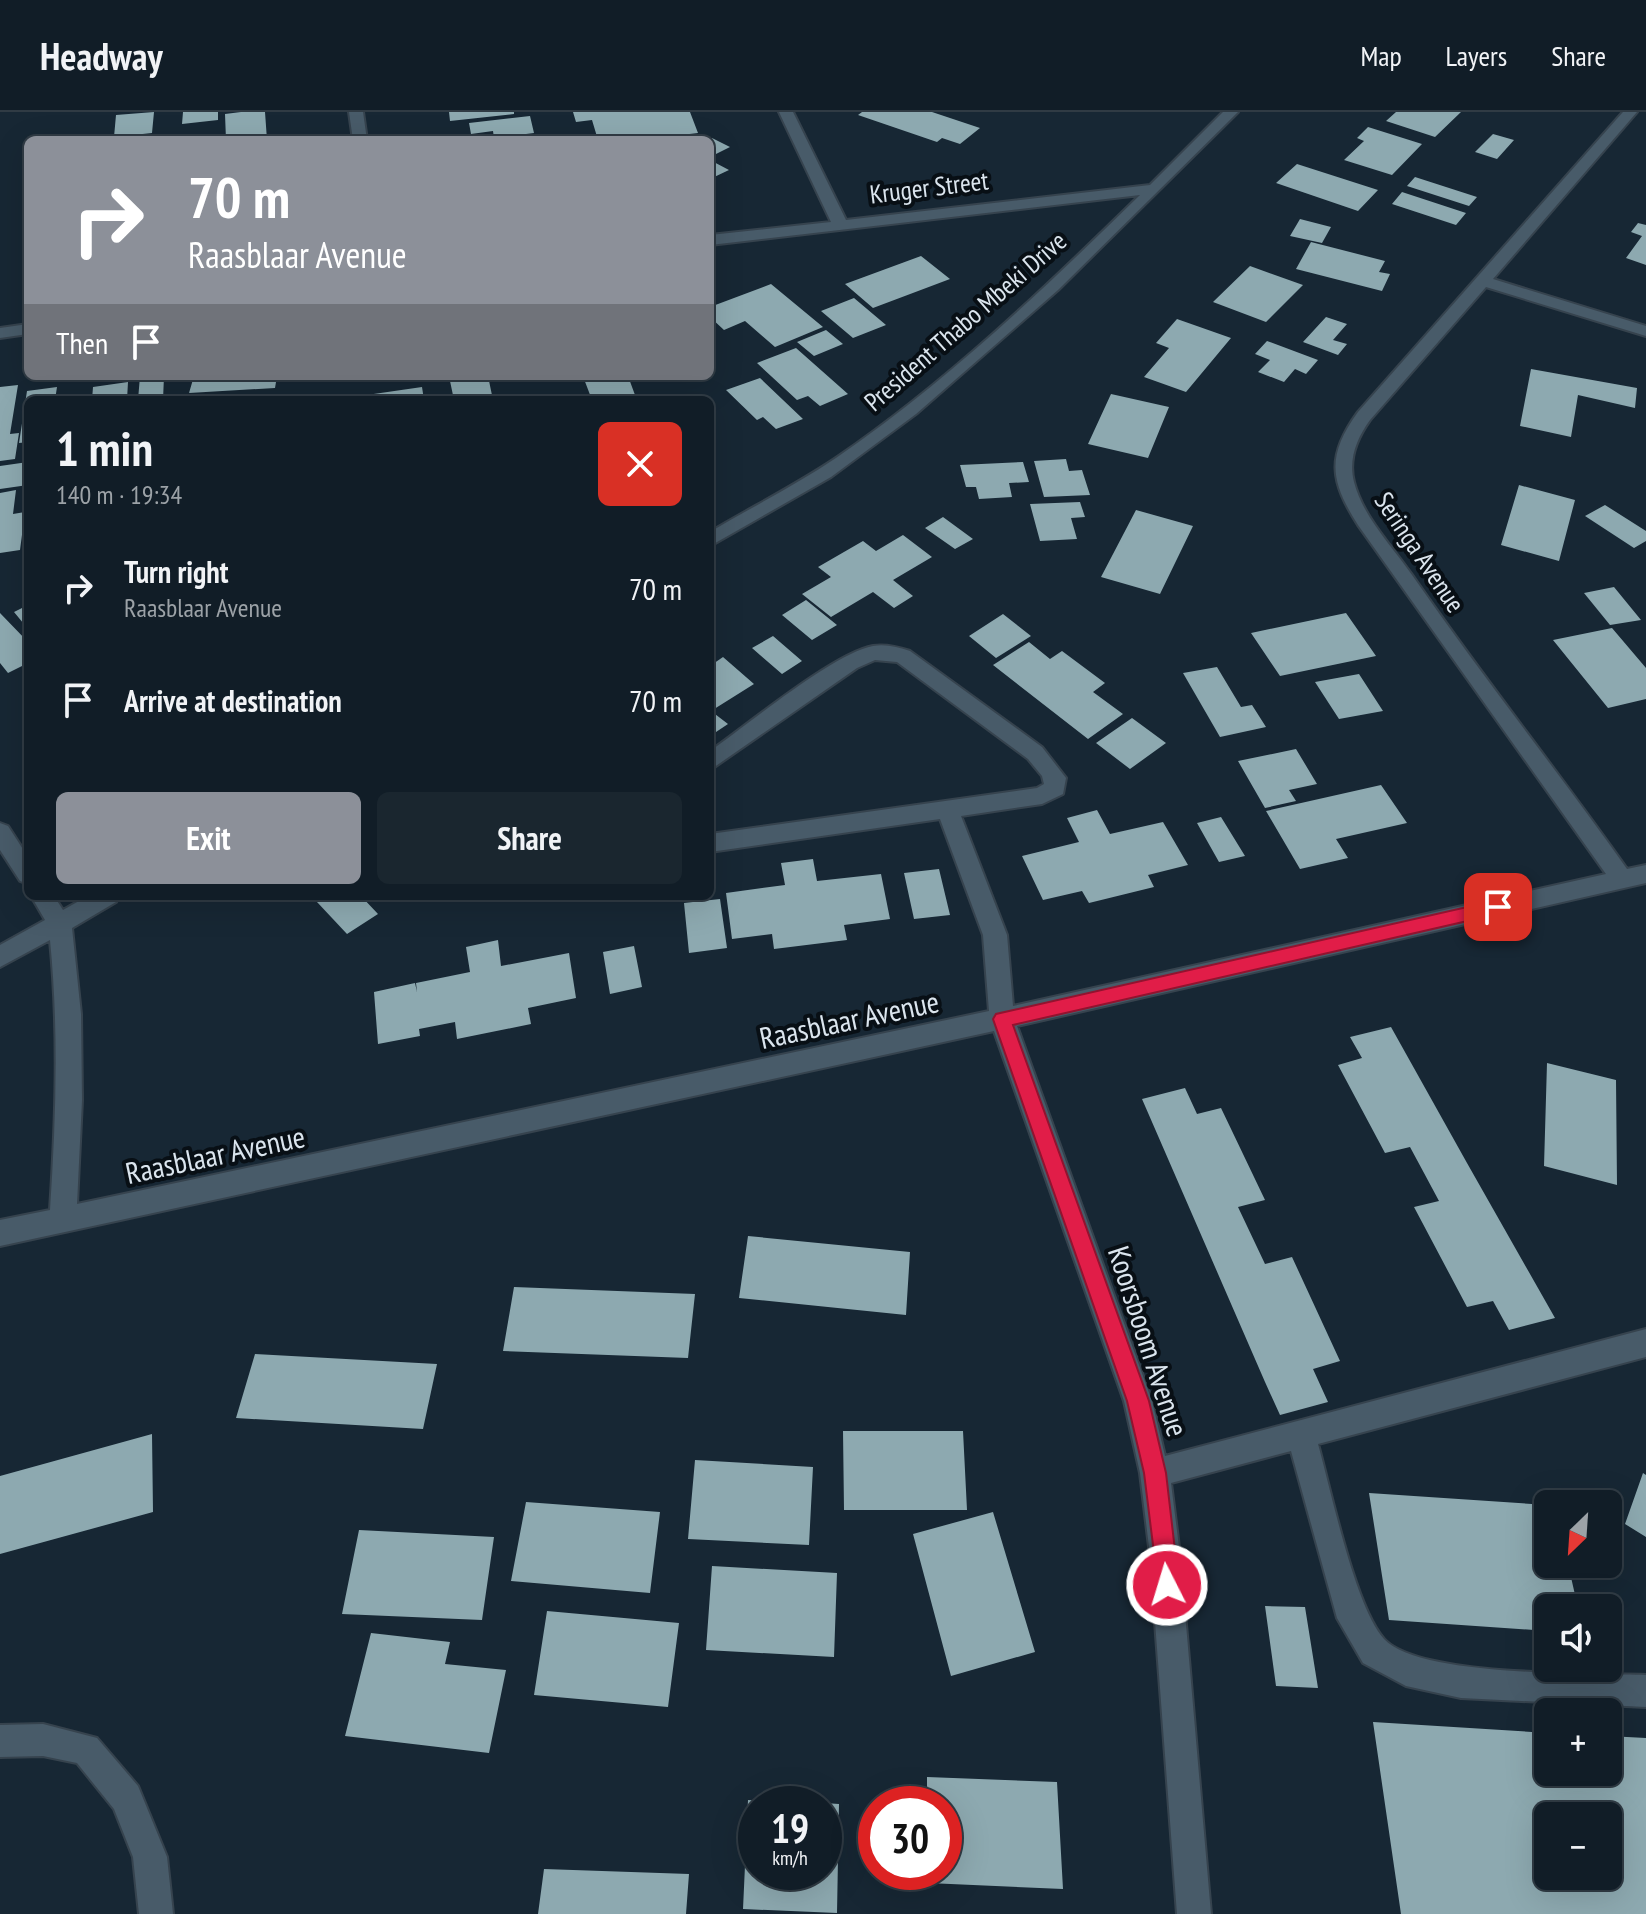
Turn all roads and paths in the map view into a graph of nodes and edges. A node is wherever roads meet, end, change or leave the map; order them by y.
1 (356, 112) edge
2 (786, 112) edge
3 (1231, 112) edge
4 (1630, 112) edge
5 (359, 136) edge
6 (1155, 189) junction
7 (840, 224) junction
8 (714, 240) edge
9 (1483, 281) junction
10 (24, 330) edge
11 (1646, 331) edge
12 (0, 333) edge
13 (714, 538) edge
14 (714, 759) edge
15 (948, 810) junction
16 (0, 832) edge
17 (714, 842) edge
18 (24, 869) edge
19 (1634, 877) edge
20 (45, 900) edge
21 (101, 900) edge
22 (60, 924) junction
23 (0, 957) edge
24 (1002, 1019) junction
25 (63, 1219) junction
26 (0, 1233) edge
27 (1646, 1343) edge
28 (1301, 1435) junction
29 (1155, 1473) junction
30 (1646, 1691) edge
31 (0, 1741) edge
32 (156, 1914) edge
33 (1194, 1914) edge

1 - 5 street
2 - 7 street
3 - 6 street, President Thabo Mbeki Drive
4 - 9 street, Seringa Avenue
6 - 7 street, Kruger Street
6 - 13 street, President Thabo Mbeki Drive
7 - 8 street, Kruger Street
9 - 11 street
9 - 19 street, Seringa Avenue
10 - 12 street
14 - 15 street
15 - 17 street
15 - 24 street, Koorsboom Avenue
16 - 18 street
19 - 24 street, Raasblaar Avenue
20 - 22 street
21 - 22 street
22 - 23 street
22 - 25 street
24 - 25 street, Raasblaar Avenue
24 - 29 street, Koorsboom Avenue
25 - 26 street, Raasblaar Avenue
27 - 28 street
28 - 29 street
28 - 30 street
29 - 33 street, Koorsboom Avenue
31 - 32 street

